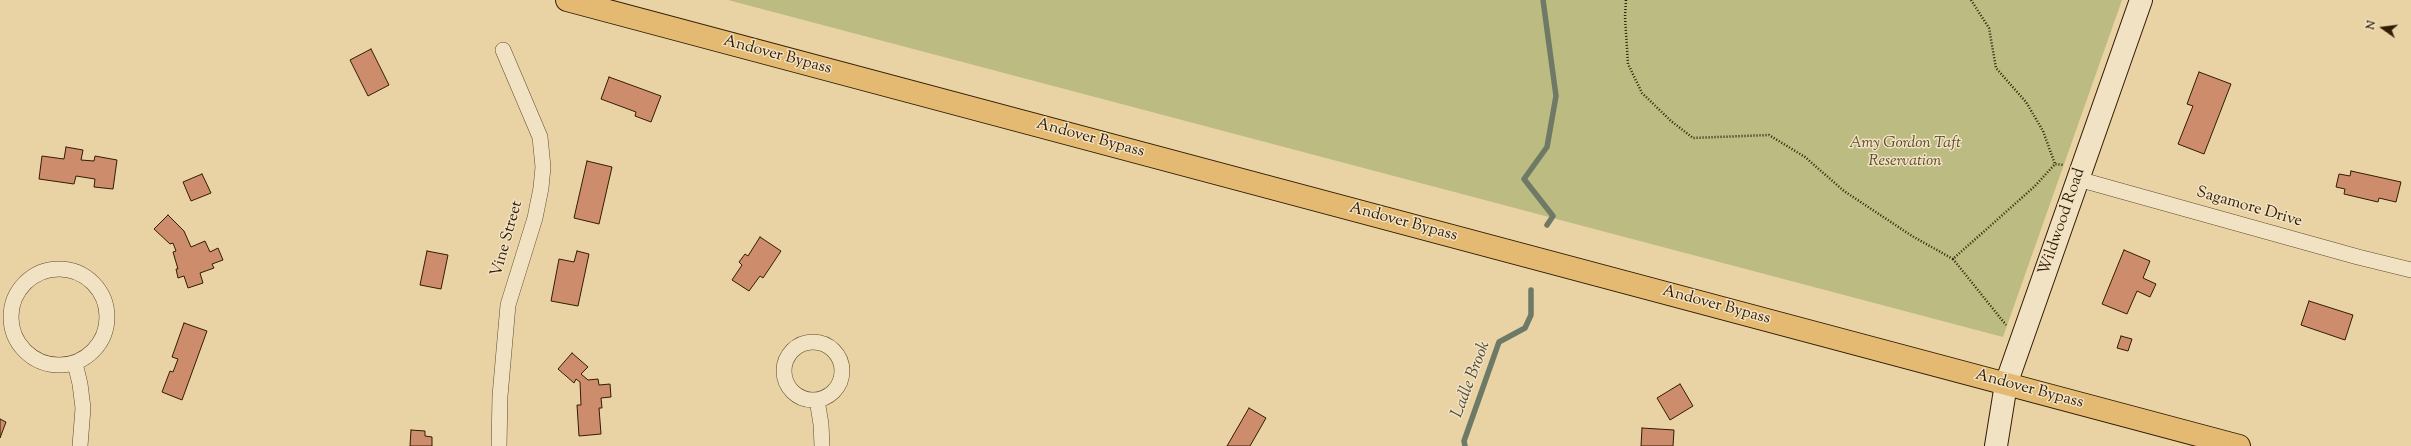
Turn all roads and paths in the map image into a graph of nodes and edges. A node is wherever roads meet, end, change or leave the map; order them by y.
1 (567, 0) edge
2 (1626, 0) edge
3 (1971, 0) edge
4 (2141, 0) edge
5 (503, 50) dead end
6 (2055, 164) junction
7 (2080, 173) junction
8 (1954, 260) junction
9 (2411, 270) edge
10 (2019, 345) junction
11 (75, 363) junction
12 (2006, 384) junction
13 (817, 400) dead end
14 (80, 446) edge
15 (500, 446) edge
16 (822, 446) edge
17 (1996, 446) edge
18 (2239, 446) edge

1 - 12 main road, Andover Bypass
2 - 8 path
3 - 6 path
4 - 7 street, Wildwood Road
5 - 15 street, Vine Street
6 - 7 path
6 - 8 path
7 - 9 street, Sagamore Drive
7 - 10 street, Wildwood Road
8 - 10 path
10 - 12 street, Wildwood Road
11 - 11 street
11 - 14 street
12 - 17 street, Wildwood Road
12 - 18 main road, Andover Bypass
13 - 16 street

